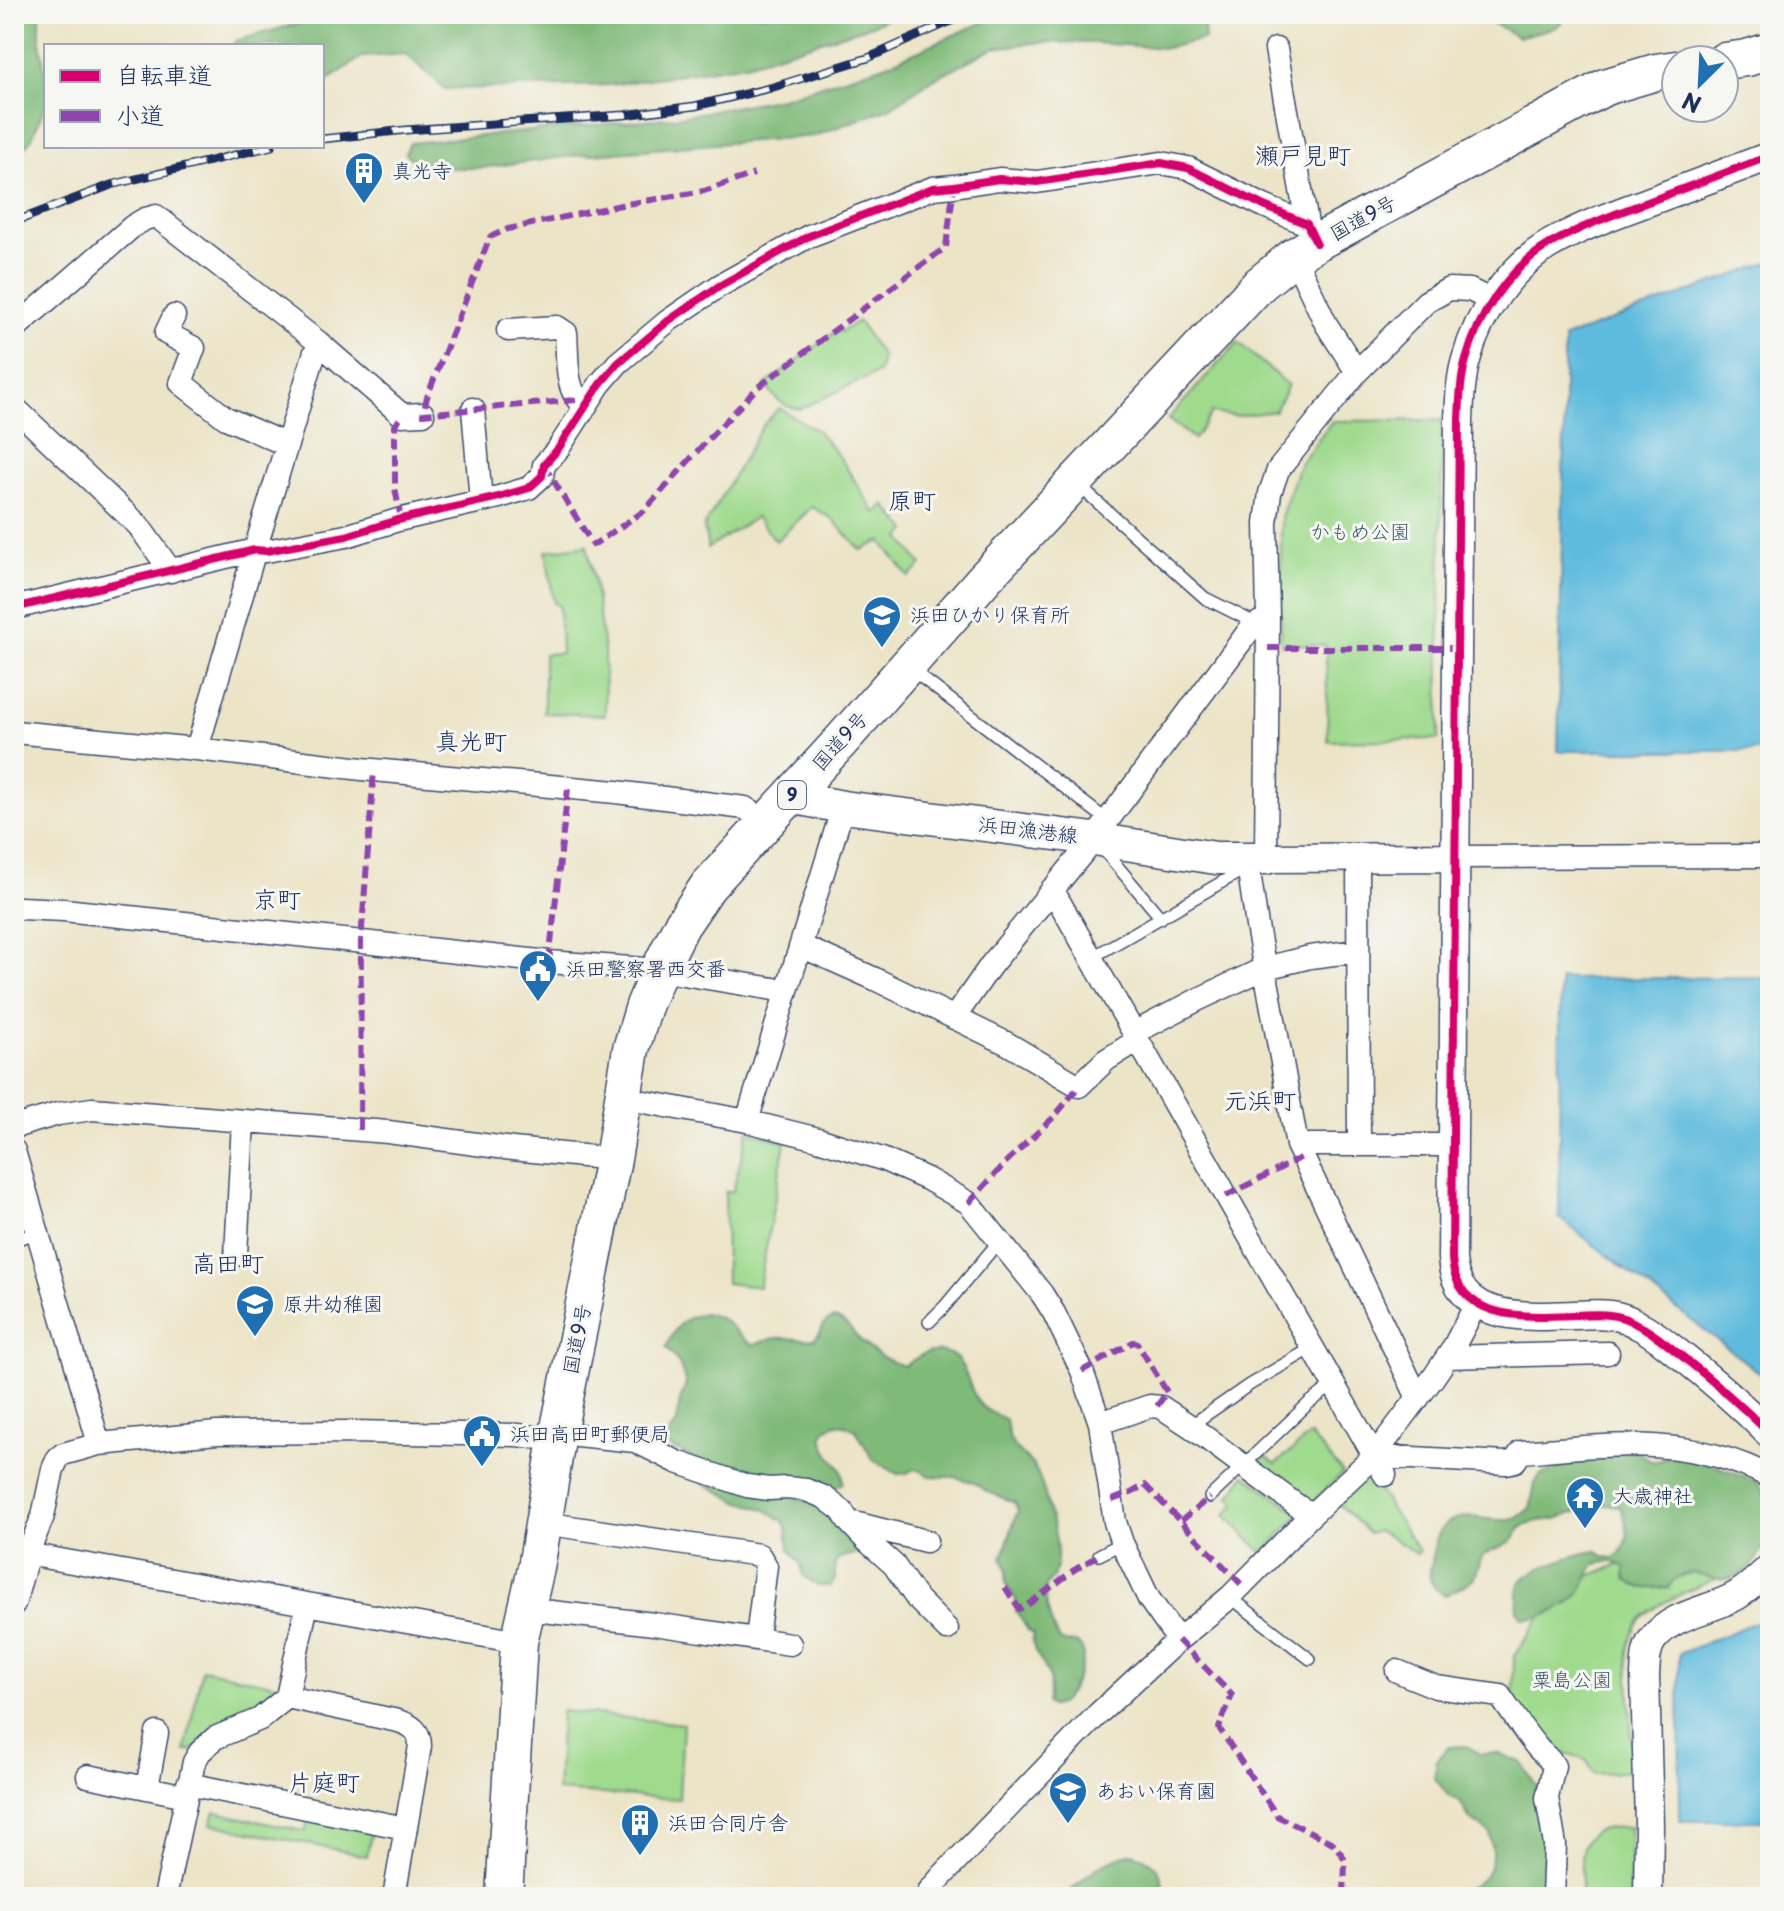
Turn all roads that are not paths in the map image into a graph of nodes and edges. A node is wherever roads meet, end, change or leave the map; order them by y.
1 (1276, 49) dead end
2 (1660, 71) edge
3 (1770, 156) edge
4 (1306, 241) junction
5 (1492, 301) junction
6 (174, 316) dead end
7 (14, 329) edge
8 (508, 330) dead end
9 (318, 342) junction
10 (1357, 372) junction
11 (584, 406) junction
12 (14, 407) edge
13 (473, 409) dead end
14 (423, 414) dead end
15 (287, 445) junction
16 (1074, 482) junction
17 (481, 501) junction
18 (255, 550) junction
19 (171, 571) junction
20 (14, 608) edge
21 (1263, 620) junction
22 (907, 666) junction
23 (14, 732) edge
24 (197, 749) junction
25 (843, 807) junction
26 (778, 810) junction
27 (1101, 830) junction
28 (1770, 856) edge
29 (1457, 857) junction
30 (1358, 858) junction
31 (1254, 861) junction
32 (1052, 889) junction
33 (14, 909) edge
34 (1161, 918) junction
35 (801, 946) junction
36 (1358, 951) junction
37 (1091, 958) junction
38 (1265, 968) junction
39 (659, 970) junction
40 (786, 991) junction
41 (954, 1018) junction
42 (1136, 1036) junction
43 (623, 1098) junction
44 (243, 1121) junction
45 (747, 1121) junction
46 (14, 1127) edge
47 (1297, 1145) junction
48 (1359, 1145) junction
49 (1452, 1145) junction
50 (14, 1151) edge
51 (613, 1159) junction
52 (37, 1233) junction
53 (14, 1240) edge
54 (1000, 1240) junction
55 (236, 1255) dead end
56 (1476, 1304) junction
57 (929, 1322) dead end
58 (1312, 1348) junction
59 (1608, 1353) dead end
60 (1447, 1357) junction
61 (1333, 1385) junction
62 (1418, 1398) junction
63 (1100, 1423) junction
64 (1190, 1426) junction
65 (1770, 1434) edge
66 (558, 1436) junction
67 (99, 1444) junction
68 (1243, 1465) junction
69 (1379, 1465) junction
70 (1770, 1477) edge
71 (1210, 1497) dead end
72 (1312, 1514) junction
73 (849, 1522) junction
74 (543, 1523) junction
75 (926, 1541) dead end
76 (1122, 1543) junction
77 (21, 1550) edge
78 (1099, 1555) dead end
79 (1770, 1568) edge
80 (1230, 1597) junction
81 (14, 1604) edge
82 (307, 1604) junction
83 (522, 1626) junction
84 (947, 1629) dead end
85 (757, 1639) junction
86 (1178, 1640) junction
87 (790, 1644) dead end
88 (1310, 1659) dead end
89 (1397, 1671) dead end
90 (287, 1697) junction
91 (157, 1733) dead end
92 (88, 1776) dead end
93 (147, 1788) junction
94 (187, 1790) junction
95 (405, 1828) junction
96 (165, 1897) edge
97 (394, 1897) edge
98 (504, 1897) edge
99 (927, 1897) edge
100 (1553, 1897) edge
101 (1648, 1897) edge

1 - 4 street
2 - 4 highway, 国道9号 / 9
3 - 5 street
4 - 10 street
4 - 11 street
4 - 16 highway, 国道9号 / 9
5 - 10 street
5 - 29 street
6 - 15 street
7 - 9 street
8 - 11 street
9 - 14 street
9 - 15 street
10 - 21 street
11 - 17 street
12 - 19 street
13 - 17 street
15 - 18 street
16 - 21 lane
16 - 22 highway, 国道9号 / 9
17 - 18 street
18 - 19 street
18 - 24 street
19 - 20 street
21 - 27 street
21 - 31 street
22 - 26 highway, 国道9号 / 9
22 - 27 lane
23 - 24 street
24 - 26 street
25 - 26 main road, 浜田漁港線
25 - 27 main road, 浜田漁港線
25 - 35 street
26 - 39 highway, 国道9号 / 9
27 - 31 main road, 浜田漁港線
27 - 32 street
27 - 34 lane
28 - 29 street
29 - 30 street
29 - 49 street
30 - 31 street
30 - 36 street
31 - 34 lane
31 - 38 street
32 - 37 street
32 - 41 street
33 - 39 street
34 - 37 lane
35 - 40 street
35 - 41 street
36 - 38 street
36 - 48 street
37 - 42 street
38 - 42 street
38 - 47 street
39 - 40 street
39 - 43 highway, 国道9号 / 9
40 - 45 street
41 - 42 street
42 - 58 street
43 - 45 street
43 - 51 highway, 国道9号 / 9
44 - 46 street
44 - 51 street
44 - 55 street
45 - 54 street
47 - 48 street
47 - 62 street
48 - 49 street
49 - 56 street
50 - 52 street
51 - 66 highway, 国道9号 / 9
52 - 53 lane
52 - 67 street
54 - 57 lane
54 - 63 street
56 - 60 street
56 - 65 street
58 - 61 street
58 - 64 lane
59 - 60 street
60 - 62 street
61 - 68 lane
61 - 69 street
62 - 69 street
63 - 64 street
63 - 76 street
64 - 68 street
66 - 67 street
66 - 73 street
66 - 74 highway, 国道9号 / 9
67 - 77 street
68 - 71 lane
68 - 72 street
69 - 70 street
69 - 72 street
72 - 80 street
73 - 75 street
73 - 84 street
74 - 83 highway, 国道9号 / 9
74 - 85 street
76 - 78 lane
76 - 86 street
77 - 81 street
77 - 82 street
79 - 101 street
80 - 86 street
80 - 88 lane
82 - 83 street
82 - 90 street
83 - 85 street
83 - 98 highway, 国道9号 / 9
85 - 87 street
86 - 99 street
89 - 100 street
90 - 94 street
90 - 95 street
91 - 93 street
92 - 93 street
93 - 94 street
94 - 95 street
94 - 96 street
95 - 97 street

